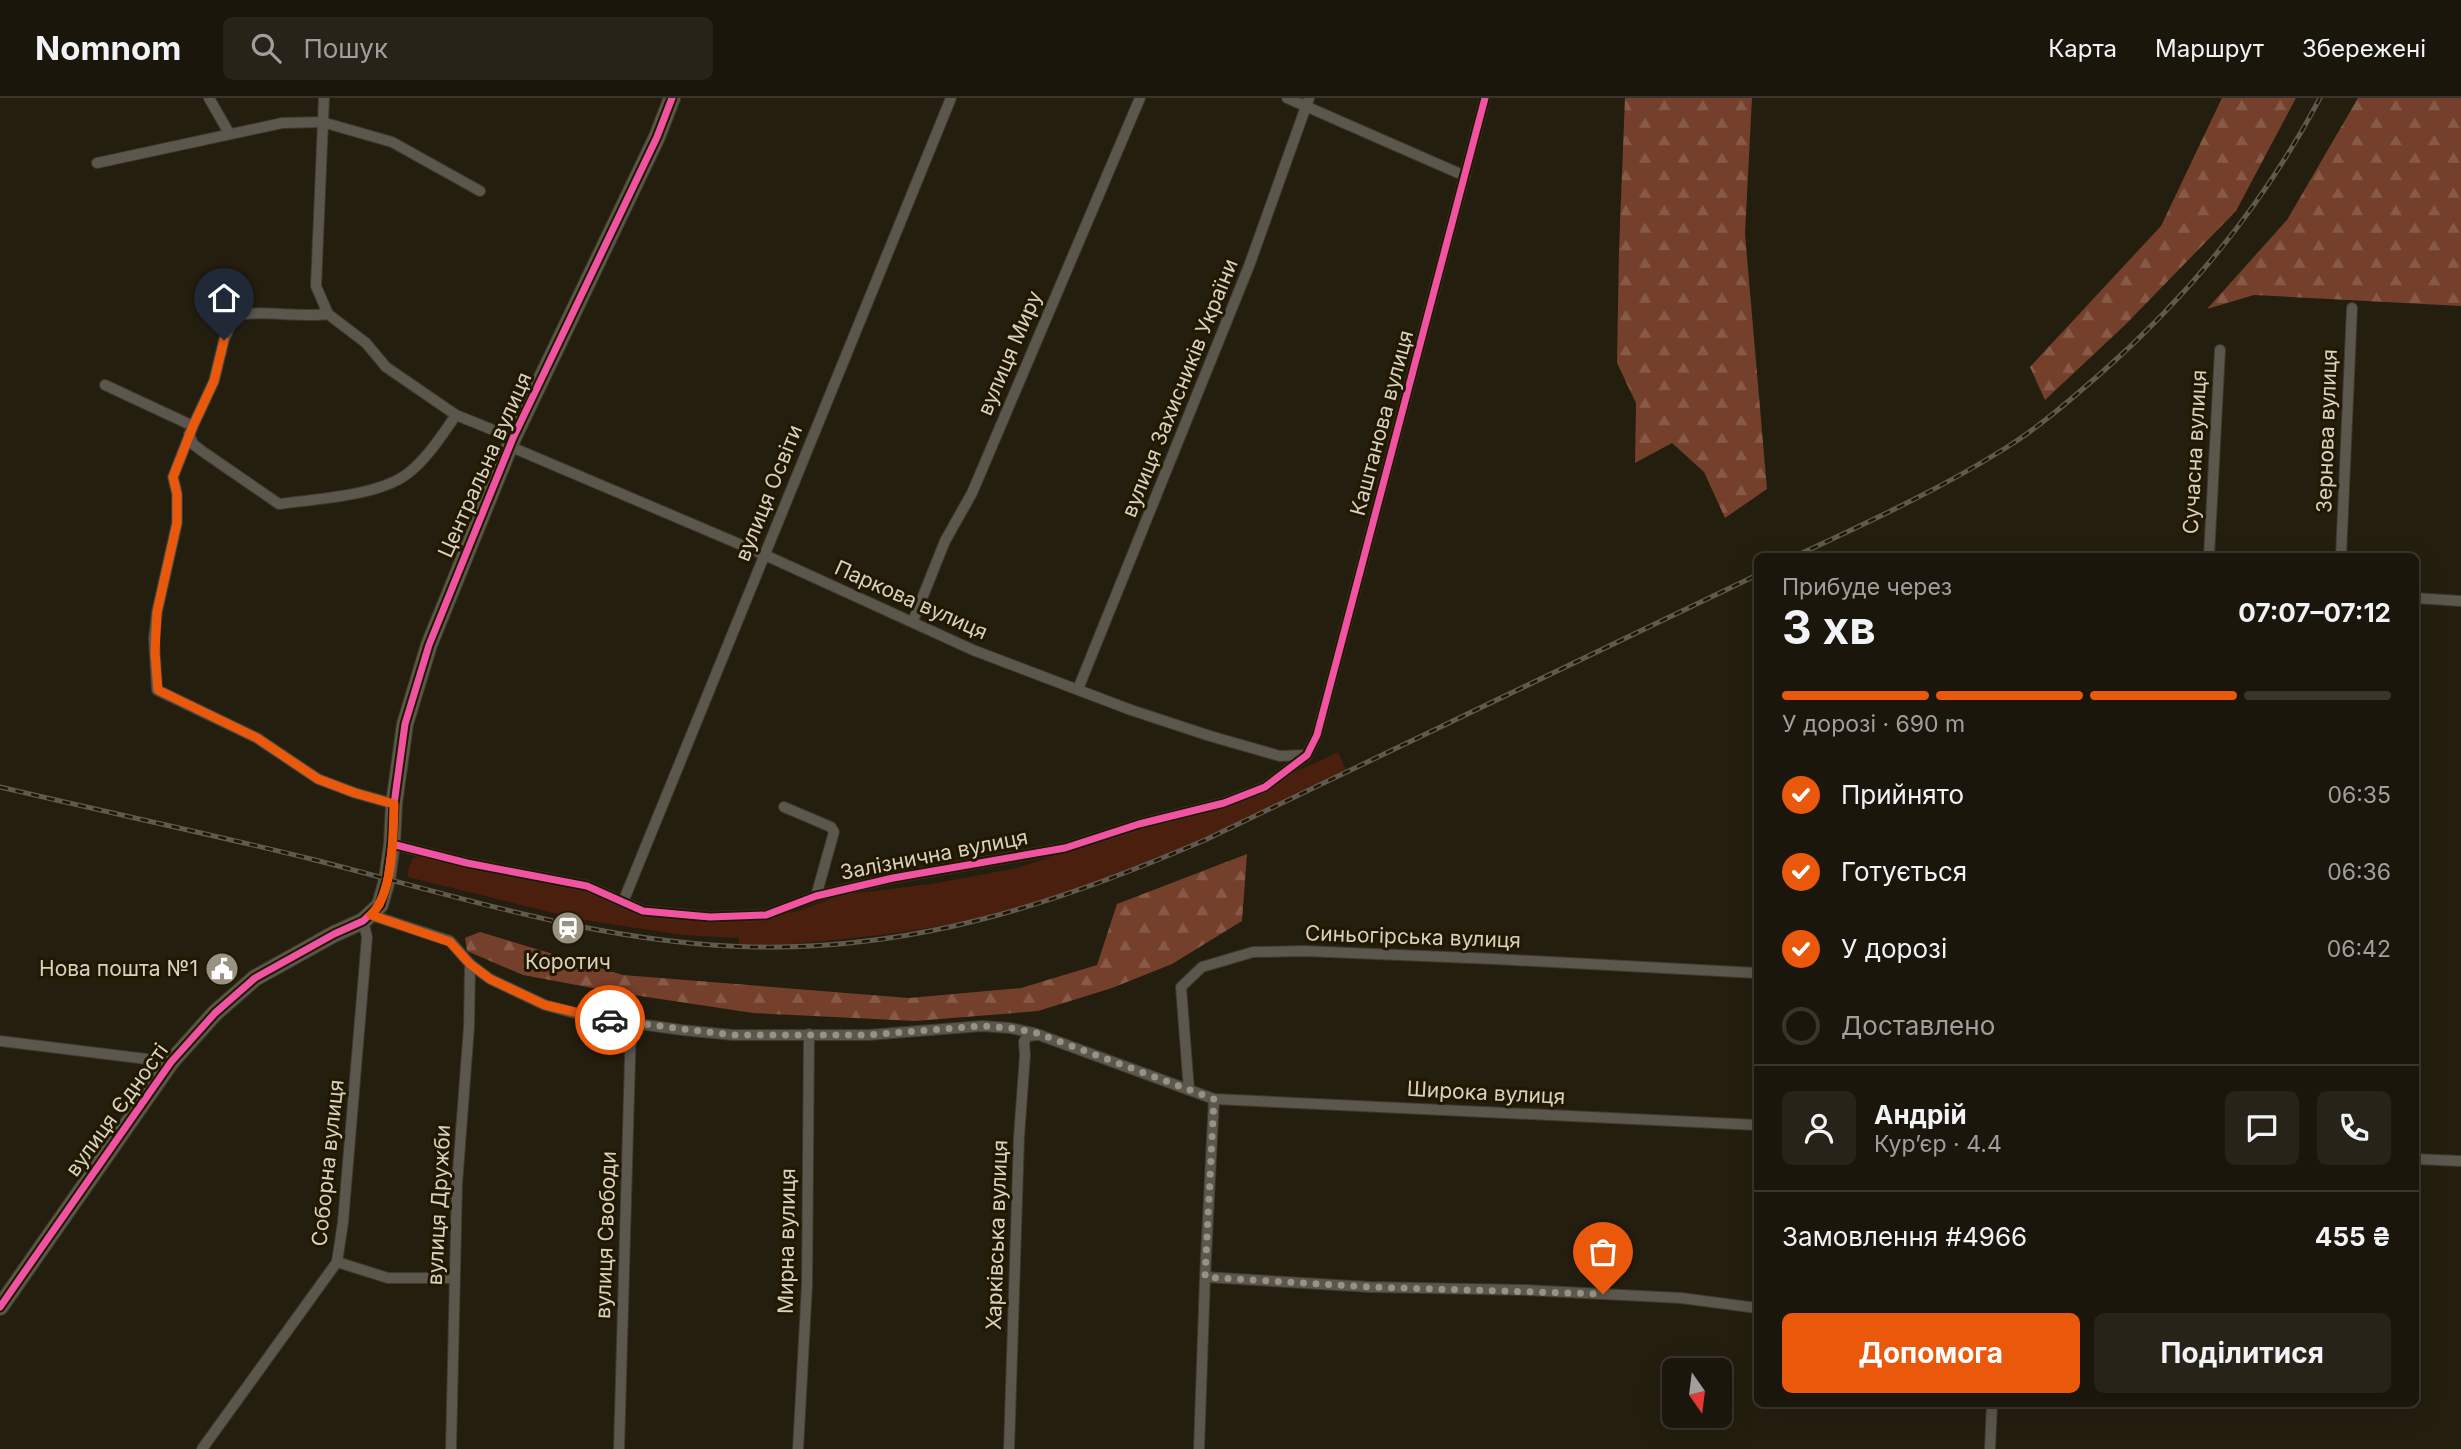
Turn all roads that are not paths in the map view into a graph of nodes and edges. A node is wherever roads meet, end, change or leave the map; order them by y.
1 (209, 98) edge
2 (324, 98) edge
3 (672, 98) edge
4 (951, 98) edge
5 (1140, 98) edge
6 (1287, 98) edge
7 (1485, 98) edge
8 (1307, 102) edge
9 (322, 122) junction
10 (229, 133) junction
11 (97, 163) dead end
12 (1465, 176) junction
13 (480, 191) dead end
14 (2352, 308) dead end
15 (328, 314) junction
16 (2220, 350) dead end
17 (105, 386) dead end
18 (456, 415) junction
19 (191, 430) junction
20 (511, 442) junction
21 (2209, 553) edge
22 (2341, 553) edge
23 (765, 555) junction
24 (2419, 598) edge
25 (2461, 601) edge
26 (913, 621) junction
27 (1078, 689) junction
28 (1307, 755) junction
29 (394, 804) junction
30 (784, 807) dead end
31 (393, 844) junction
32 (816, 896) junction
33 (623, 902) junction
34 (367, 918) junction
35 (470, 964) junction
36 (1754, 973) edge
37 (631, 1023) junction
38 (809, 1034) junction
39 (1040, 1035) junction
40 (0, 1041) edge
41 (171, 1062) junction
42 (1189, 1090) junction
43 (1214, 1099) junction
44 (1754, 1125) edge
45 (2419, 1159) edge
46 (2461, 1161) edge
47 (337, 1262) junction
48 (1205, 1277) junction
49 (454, 1278) junction
50 (0, 1307) edge
51 (1754, 1308) edge
52 (1992, 1407) edge
53 (202, 1449) edge
54 (452, 1449) edge
55 (619, 1449) edge
56 (798, 1449) edge
57 (1009, 1449) edge
58 (1199, 1449) edge
59 (1990, 1449) edge

1 - 10 street
2 - 9 street
3 - 20 street, Центральна вулиця
4 - 23 street, вулиця Освіти
5 - 26 street, вулиця Миру
6 - 8 street
7 - 12 street, Каштанова вулиця
8 - 12 street
8 - 27 street, вулиця Захисників України
9 - 10 street
9 - 13 street
9 - 15 street
10 - 11 street
12 - 28 street, Каштанова вулиця
14 - 22 street, Зернова вулиця
15 - 18 street, Паркова вулиця
15 - 19 street
16 - 21 street, Сучасна вулиця
17 - 19 street
18 - 19 street
18 - 20 street, Паркова вулиця
19 - 29 street
20 - 23 street, Паркова вулиця
20 - 29 street, Центральна вулиця
23 - 26 street, Паркова вулиця
23 - 33 street, вулиця Освіти
24 - 25 street
26 - 27 street, Паркова вулиця
27 - 28 street, Паркова вулиця
28 - 32 street, Залізнична вулиця
29 - 31 street, Центральна вулиця
30 - 32 street
31 - 33 street, Залізнична вулиця
31 - 34 street, Центральна вулиця
32 - 33 street, Залізнична вулиця
34 - 35 street, Широка вулиця
34 - 41 street, вулиця Єдності
34 - 47 street, Соборна вулиця
35 - 37 street, Широка вулиця
35 - 49 street, вулиця Дружби
36 - 42 street, Синьогірська вулиця
37 - 38 street, Широка вулиця
37 - 55 street, вулиця Свободи
38 - 39 street, Широка вулиця
38 - 56 street, Мирна вулиця
39 - 42 street, Широка вулиця
39 - 57 street, Харківська вулиця
40 - 41 street
41 - 50 street, вулиця Єдності
42 - 43 street, Широка вулиця
43 - 44 street, Широка вулиця
43 - 48 street
45 - 46 street
47 - 49 street
47 - 53 street, Соборна вулиця
48 - 51 street
48 - 58 street
49 - 54 street, вулиця Дружби
52 - 59 street

